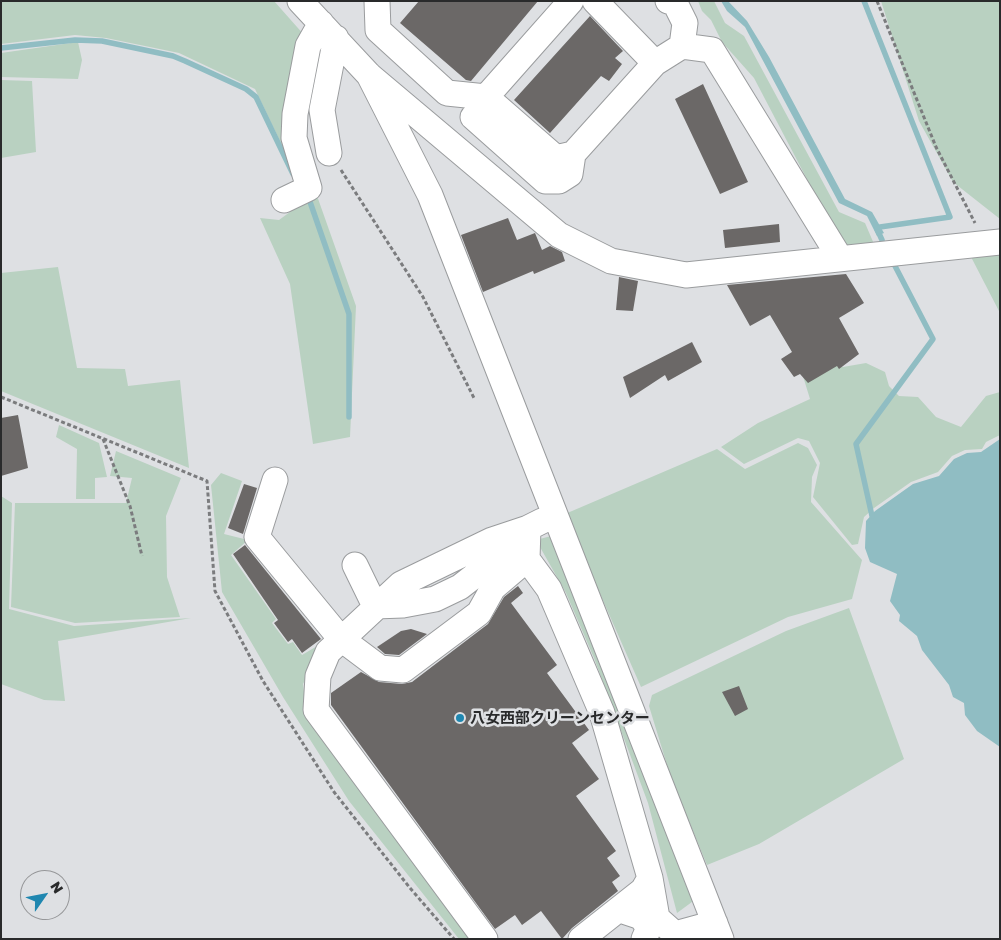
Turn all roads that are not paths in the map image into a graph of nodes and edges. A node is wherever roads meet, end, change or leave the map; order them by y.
1 (300, 1) edge
2 (377, 1) edge
3 (571, 1) edge
4 (595, 1) edge
5 (668, 1) edge
6 (328, 30) junction
7 (682, 46) junction
8 (655, 63) junction
9 (369, 75) junction
10 (480, 107) junction
11 (512, 152) junction
12 (329, 153) road end
13 (573, 154) junction
14 (490, 177) junction
15 (284, 200) dead end
16 (993, 242) edge
17 (840, 258) junction
18 (275, 480) dead end
19 (555, 513) junction
20 (528, 528) junction
21 (527, 559) junction
22 (355, 565) dead end
23 (375, 606) junction
24 (340, 638) junction
25 (650, 878) junction
26 (619, 910) junction
27 (718, 931) edge
28 (659, 933) edge
29 (486, 939) edge
30 (581, 939) edge

1 - 6 street
2 - 10 street
3 - 10 street
4 - 8 street
5 - 7 street
6 - 9 street
6 - 12 street
6 - 15 street
7 - 8 street
7 - 17 street
8 - 13 street
9 - 14 street
9 - 19 street
10 - 11 street
10 - 13 street
11 - 13 street
11 - 14 street
14 - 17 street
16 - 17 street
18 - 24 street
19 - 20 street
19 - 27 street
20 - 21 street
20 - 23 street
21 - 24 street
21 - 25 street
22 - 23 street
23 - 24 street
24 - 29 street
25 - 26 street
25 - 28 street
26 - 28 street
26 - 30 street
27 - 28 street

